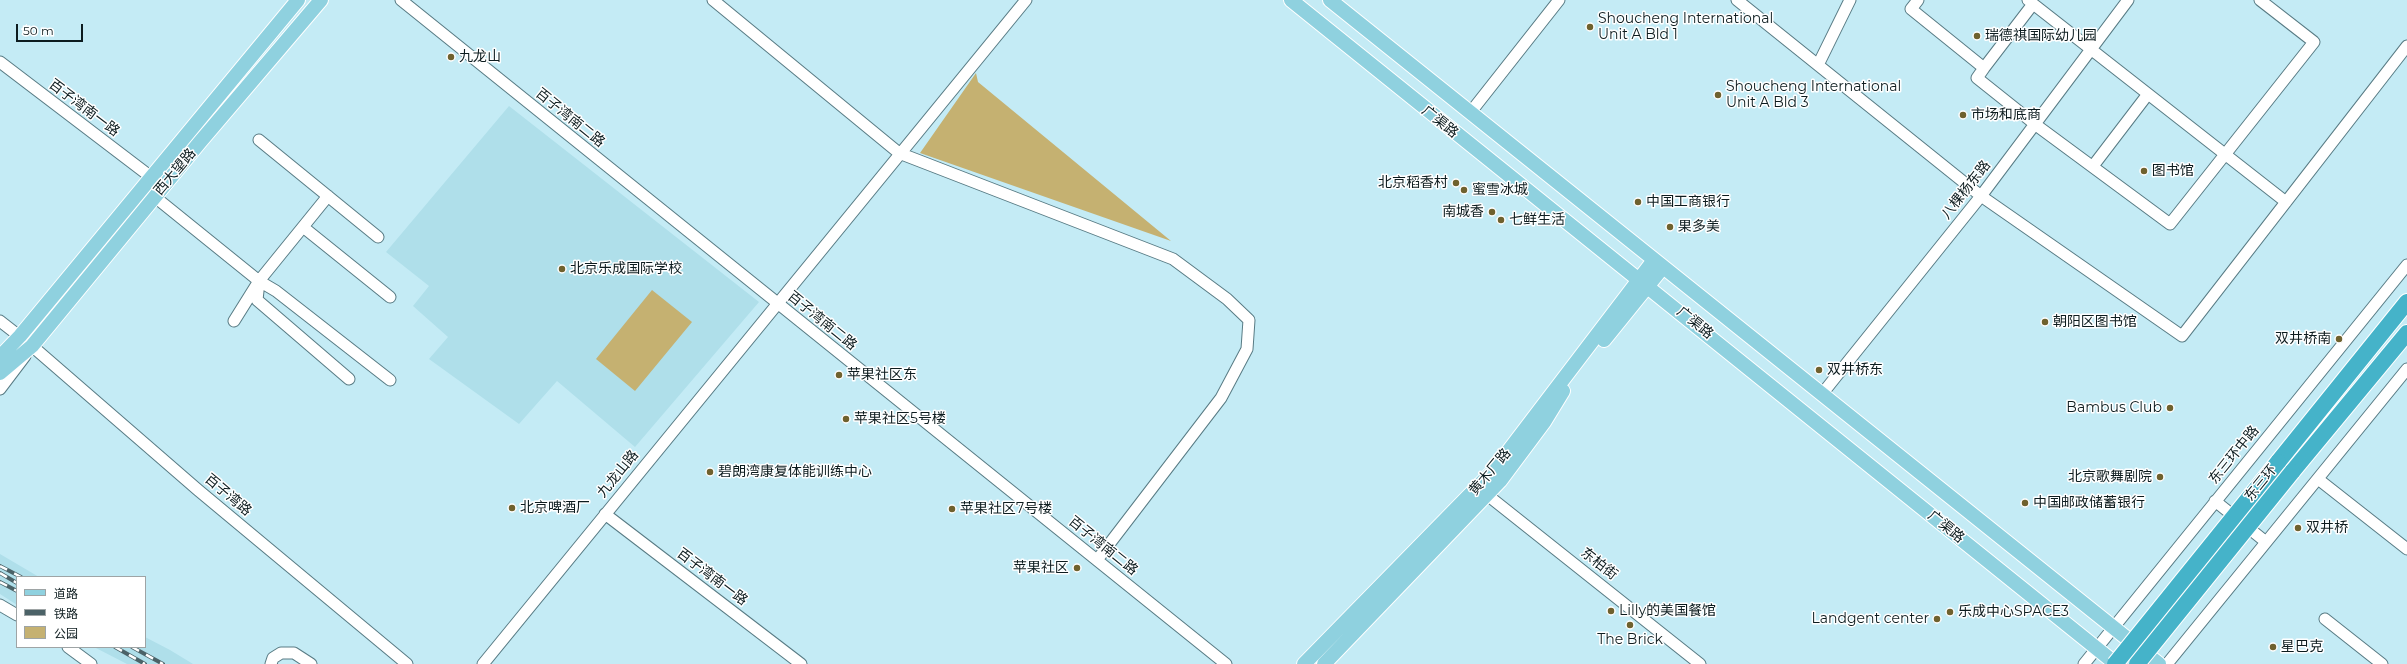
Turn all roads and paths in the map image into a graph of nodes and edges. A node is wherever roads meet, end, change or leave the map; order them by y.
1 (298, 0) edge
2 (321, 0) edge
3 (400, 0) edge
4 (713, 0) edge
5 (1026, 0) edge
6 (1291, 0) edge
7 (1330, 0) edge
8 (1560, 0) edge
9 (1737, 0) edge
10 (1850, 0) edge
11 (1918, 0) edge
12 (2128, 0) edge
13 (2260, 0) edge
14 (2031, 2) edge
15 (2407, 46) edge
16 (2092, 49) junction
17 (0, 62) edge
18 (1818, 64) junction
19 (1984, 68) junction
20 (2148, 94) junction
21 (1470, 113) junction
22 (2036, 125) junction
23 (259, 140) dead end
24 (899, 153) junction
25 (2226, 154) junction
26 (2092, 166) junction
27 (151, 177) junction
28 (328, 196) junction
29 (1981, 196) junction
30 (155, 197) junction
31 (2286, 202) junction
32 (303, 227) junction
33 (378, 237) dead end
34 (1658, 264) junction
35 (2407, 265) edge
36 (259, 281) junction
37 (1644, 282) junction
38 (2407, 293) edge
39 (390, 297) dead end
40 (2407, 302) edge
41 (776, 303) junction
42 (2396, 316) junction
43 (0, 321) edge
44 (234, 321) dead end
45 (2407, 332) edge
46 (20, 336) junction
47 (2407, 337) edge
48 (32, 346) junction
49 (0, 348) edge
50 (2394, 348) junction
51 (0, 357) edge
52 (2407, 369) edge
53 (0, 373) edge
54 (349, 379) dead end
55 (390, 380) dead end
56 (0, 389) edge
57 (1822, 394) junction
58 (2318, 479) junction
59 (1482, 492) junction
60 (2215, 501) junction
61 (605, 514) junction
62 (2266, 542) junction
63 (2407, 549) edge
64 (1097, 560) junction
65 (0, 605) edge
66 (16, 613) edge
67 (2325, 619) dead end
68 (2113, 627) junction
69 (69, 648) edge
70 (2097, 648) junction
71 (91, 664) edge
72 (271, 664) edge
73 (311, 664) edge
74 (407, 664) edge
75 (483, 664) edge
76 (801, 664) edge
77 (1226, 664) edge
78 (1304, 664) edge
79 (1324, 664) edge
80 (1700, 664) edge
81 (2084, 664) edge
82 (2107, 664) edge
83 (2116, 664) edge
84 (2137, 664) edge
85 (2159, 664) edge
86 (2167, 664) edge
87 (2382, 664) edge

1 - 27 main road, 西大望路
2 - 30 main road, 西大望路
3 - 41 street, 百子湾南二路
4 - 24 street
5 - 24 street, 九龙山路
6 - 37 main road, 广渠路
7 - 21 main road, 广渠路
8 - 21 street
9 - 18 street
10 - 18 street
11 - 19 street
12 - 16 street, 八棵杨东路
13 - 25 street
14 - 16 street
14 - 19 street
15 - 31 street
16 - 20 street
16 - 22 street, 八棵杨东路
17 - 27 street, 百子湾南一路
18 - 29 street
19 - 22 street
20 - 25 street
20 - 26 street
21 - 34 main road, 广渠路
22 - 26 street
22 - 29 street, 八棵杨东路
23 - 28 street
24 - 41 street, 九龙山路
24 - 64 street
25 - 26 street
25 - 31 street
27 - 46 main road, 西大望路
28 - 32 street
28 - 33 street
29 - 31 street
29 - 57 street, 八棵杨东路
30 - 36 street
30 - 48 main road, 西大望路
32 - 36 street
32 - 39 street
34 - 37 main road, 黄木厂路
34 - 57 main road, 广渠路
35 - 60 street, 东三环中路
36 - 44 street
36 - 54 street
36 - 55 street
37 - 59 main road, 黄木厂路
37 - 70 main road, 广渠路
38 - 42 highway
40 - 42 highway, 东三环
41 - 61 street, 九龙山路
41 - 64 street, 百子湾南二路
42 - 83 highway, 东三环, bridge
43 - 46 street
45 - 50 highway, 东三环
46 - 48 street, 百子湾路
46 - 49 street, 西大望路
46 - 51 main road, 西大望路
47 - 50 highway
48 - 53 main road, 西大望路
48 - 56 street, 西大望路
48 - 74 street, 百子湾路
50 - 84 highway, 东三环, bridge
52 - 58 street
57 - 68 main road, 广渠路
58 - 62 street
58 - 63 street
59 - 78 main road, 黄木厂路
59 - 79 main road, 黄木厂路
59 - 80 street, 东柏街
60 - 62 street
60 - 68 street, 东三环中路
61 - 75 street, 九龙山路
61 - 76 street, 百子湾南一路
62 - 86 street
64 - 77 street, 百子湾南二路
65 - 66 street
67 - 87 street
68 - 70 street, 东三环中路
68 - 85 main road, 广渠路
69 - 71 street
70 - 81 street, 东三环中路
70 - 82 street
70 - 83 main road, 广渠路
72 - 73 street

